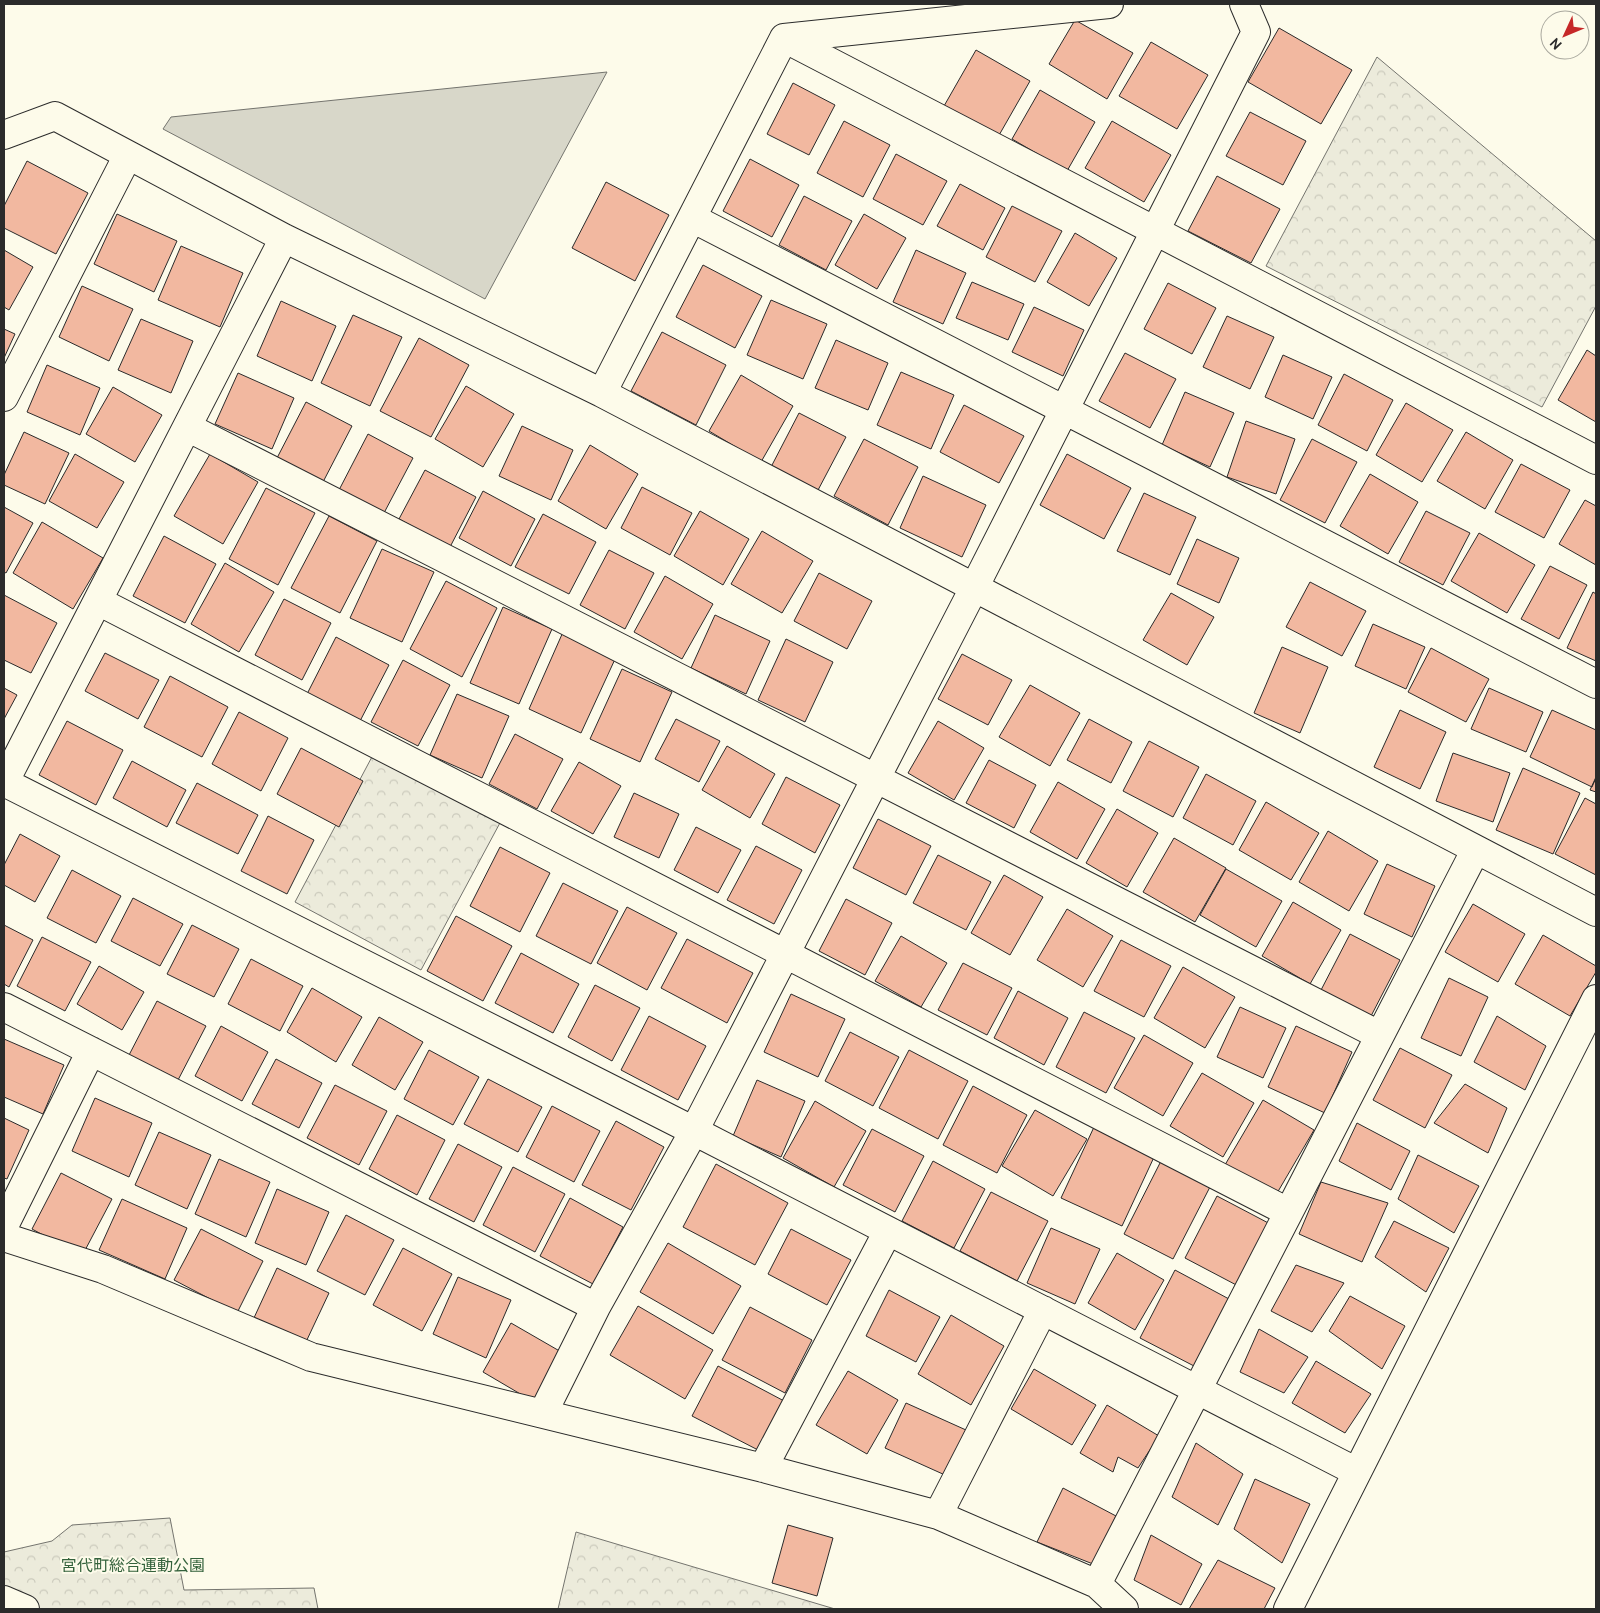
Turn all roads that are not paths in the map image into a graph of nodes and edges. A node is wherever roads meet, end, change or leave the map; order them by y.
1 (1109, 4) edge
2 (1244, 4) edge
3 (784, 38) junction
4 (4, 135) edge
5 (128, 155) junction
6 (692, 218) junction
7 (1154, 230) junction
8 (284, 238) junction
9 (602, 393) junction
10 (4, 397) edge
11 (1064, 410) junction
12 (187, 427) junction
13 (1596, 460) edge
14 (974, 588) junction
15 (98, 601) junction
16 (1596, 684) edge
17 (876, 779) junction
18 (4, 782) edge
19 (1475, 850) junction
20 (1596, 912) edge
21 (786, 954) junction
22 (1596, 999) edge
23 (4, 1007) edge
24 (1379, 1035) junction
25 (91, 1051) junction
26 (694, 1131) junction
27 (1288, 1212) junction
28 (4, 1226) edge
29 (888, 1231) junction
30 (4, 1237) edge
31 (596, 1307) junction
32 (1043, 1310) junction
33 (1197, 1390) junction
34 (543, 1413) junction
35 (763, 1468) junction
36 (1357, 1472) junction
37 (938, 1515) junction
38 (1097, 1584) junction
39 (4, 1600) edge
40 (25, 1609) edge
41 (1124, 1609) edge
42 (1288, 1609) edge

1 - 3 street
2 - 7 street
3 - 6 street
3 - 7 street
4 - 5 street
5 - 8 street
5 - 10 street
6 - 9 street
6 - 11 street
7 - 11 street
7 - 13 street
8 - 9 street
8 - 12 street
9 - 14 street
11 - 14 street
11 - 16 street
12 - 15 street
12 - 17 street
14 - 17 street
14 - 19 street
15 - 18 street
15 - 21 street
17 - 21 street
17 - 24 street
18 - 26 street
19 - 20 street
19 - 24 street
21 - 26 street
21 - 27 street
22 - 36 street
23 - 25 street
24 - 27 street
25 - 28 street
25 - 31 street
26 - 29 street
26 - 31 street
27 - 33 street
29 - 32 street
29 - 35 street
30 - 34 street
31 - 34 street
32 - 33 street
32 - 37 street
33 - 36 street
33 - 38 street
34 - 35 street
35 - 37 street
36 - 42 street
37 - 38 street
38 - 41 street
39 - 40 street

